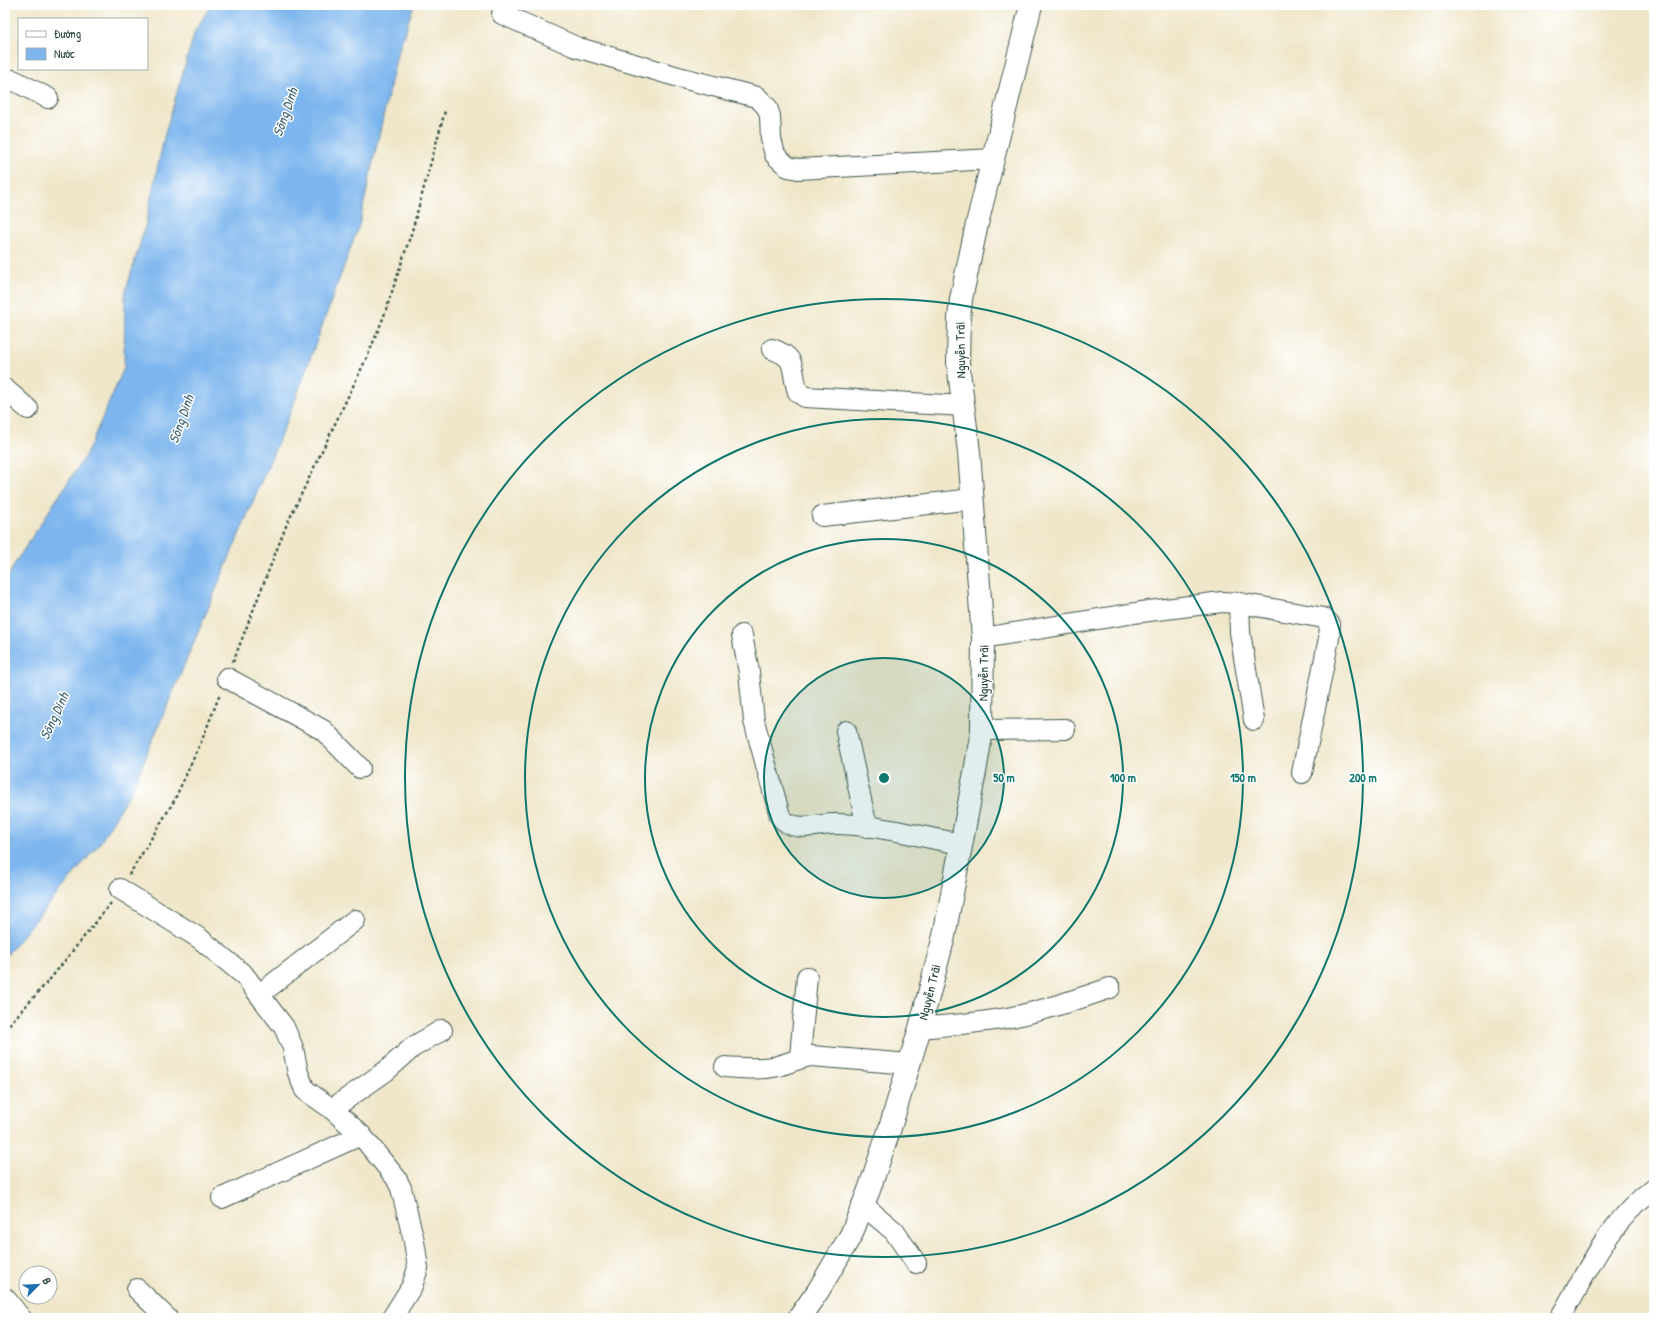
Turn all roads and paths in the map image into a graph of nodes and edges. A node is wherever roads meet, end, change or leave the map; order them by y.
1 (1031, 5) edge
2 (502, 14) dead end
3 (5, 81) edge
4 (48, 98) dead end
5 (445, 111) dead end
6 (994, 158) junction
7 (772, 349) dead end
8 (5, 389) edge
9 (964, 406) junction
10 (28, 409) dead end
11 (973, 500) junction
12 (822, 516) dead end
13 (1239, 603) junction
14 (742, 635) dead end
15 (983, 638) junction
16 (227, 678) junction
17 (1254, 720) dead end
18 (982, 730) junction
19 (1065, 730) dead end
20 (846, 731) dead end
21 (360, 768) dead end
22 (1302, 773) dead end
23 (867, 827) junction
24 (962, 844) junction
25 (120, 889) junction
26 (355, 920) dead end
27 (807, 977) dead end
28 (1110, 988) dead end
29 (260, 994) junction
30 (920, 1028) junction
31 (5, 1029) edge
32 (442, 1030) dead end
33 (800, 1058) junction
34 (910, 1064) junction
35 (725, 1068) dead end
36 (332, 1109) junction
37 (361, 1135) junction
38 (1654, 1188) edge
39 (222, 1198) dead end
40 (863, 1205) junction
41 (916, 1263) dead end
42 (137, 1288) dead end
43 (5, 1298) edge
44 (20, 1318) edge
45 (167, 1318) edge
46 (392, 1318) edge
47 (799, 1318) edge
48 (1560, 1318) edge

1 - 6 main road, Nguyễn Trãi
2 - 6 street
3 - 4 street
5 - 16 path
6 - 9 main road, Nguyễn Trãi
7 - 9 street
8 - 10 street
9 - 11 main road, Nguyễn Trãi
11 - 12 street
11 - 15 main road, Nguyễn Trãi
13 - 15 street
13 - 17 street
13 - 22 street
14 - 23 street
15 - 18 main road, Nguyễn Trãi
16 - 21 street
16 - 25 path
18 - 19 street
18 - 24 main road, Nguyễn Trãi
20 - 23 street
23 - 24 street
24 - 30 main road, Nguyễn Trãi
25 - 29 street
25 - 31 path
26 - 29 street
27 - 33 street
28 - 30 street
29 - 36 street
30 - 34 main road, Nguyễn Trãi
32 - 36 street
33 - 34 street
33 - 35 street
34 - 40 main road, Nguyễn Trãi
36 - 37 street
37 - 39 street
37 - 46 street
38 - 48 street
40 - 41 street
40 - 47 main road, Nguyễn Trãi
42 - 45 street
43 - 44 street

